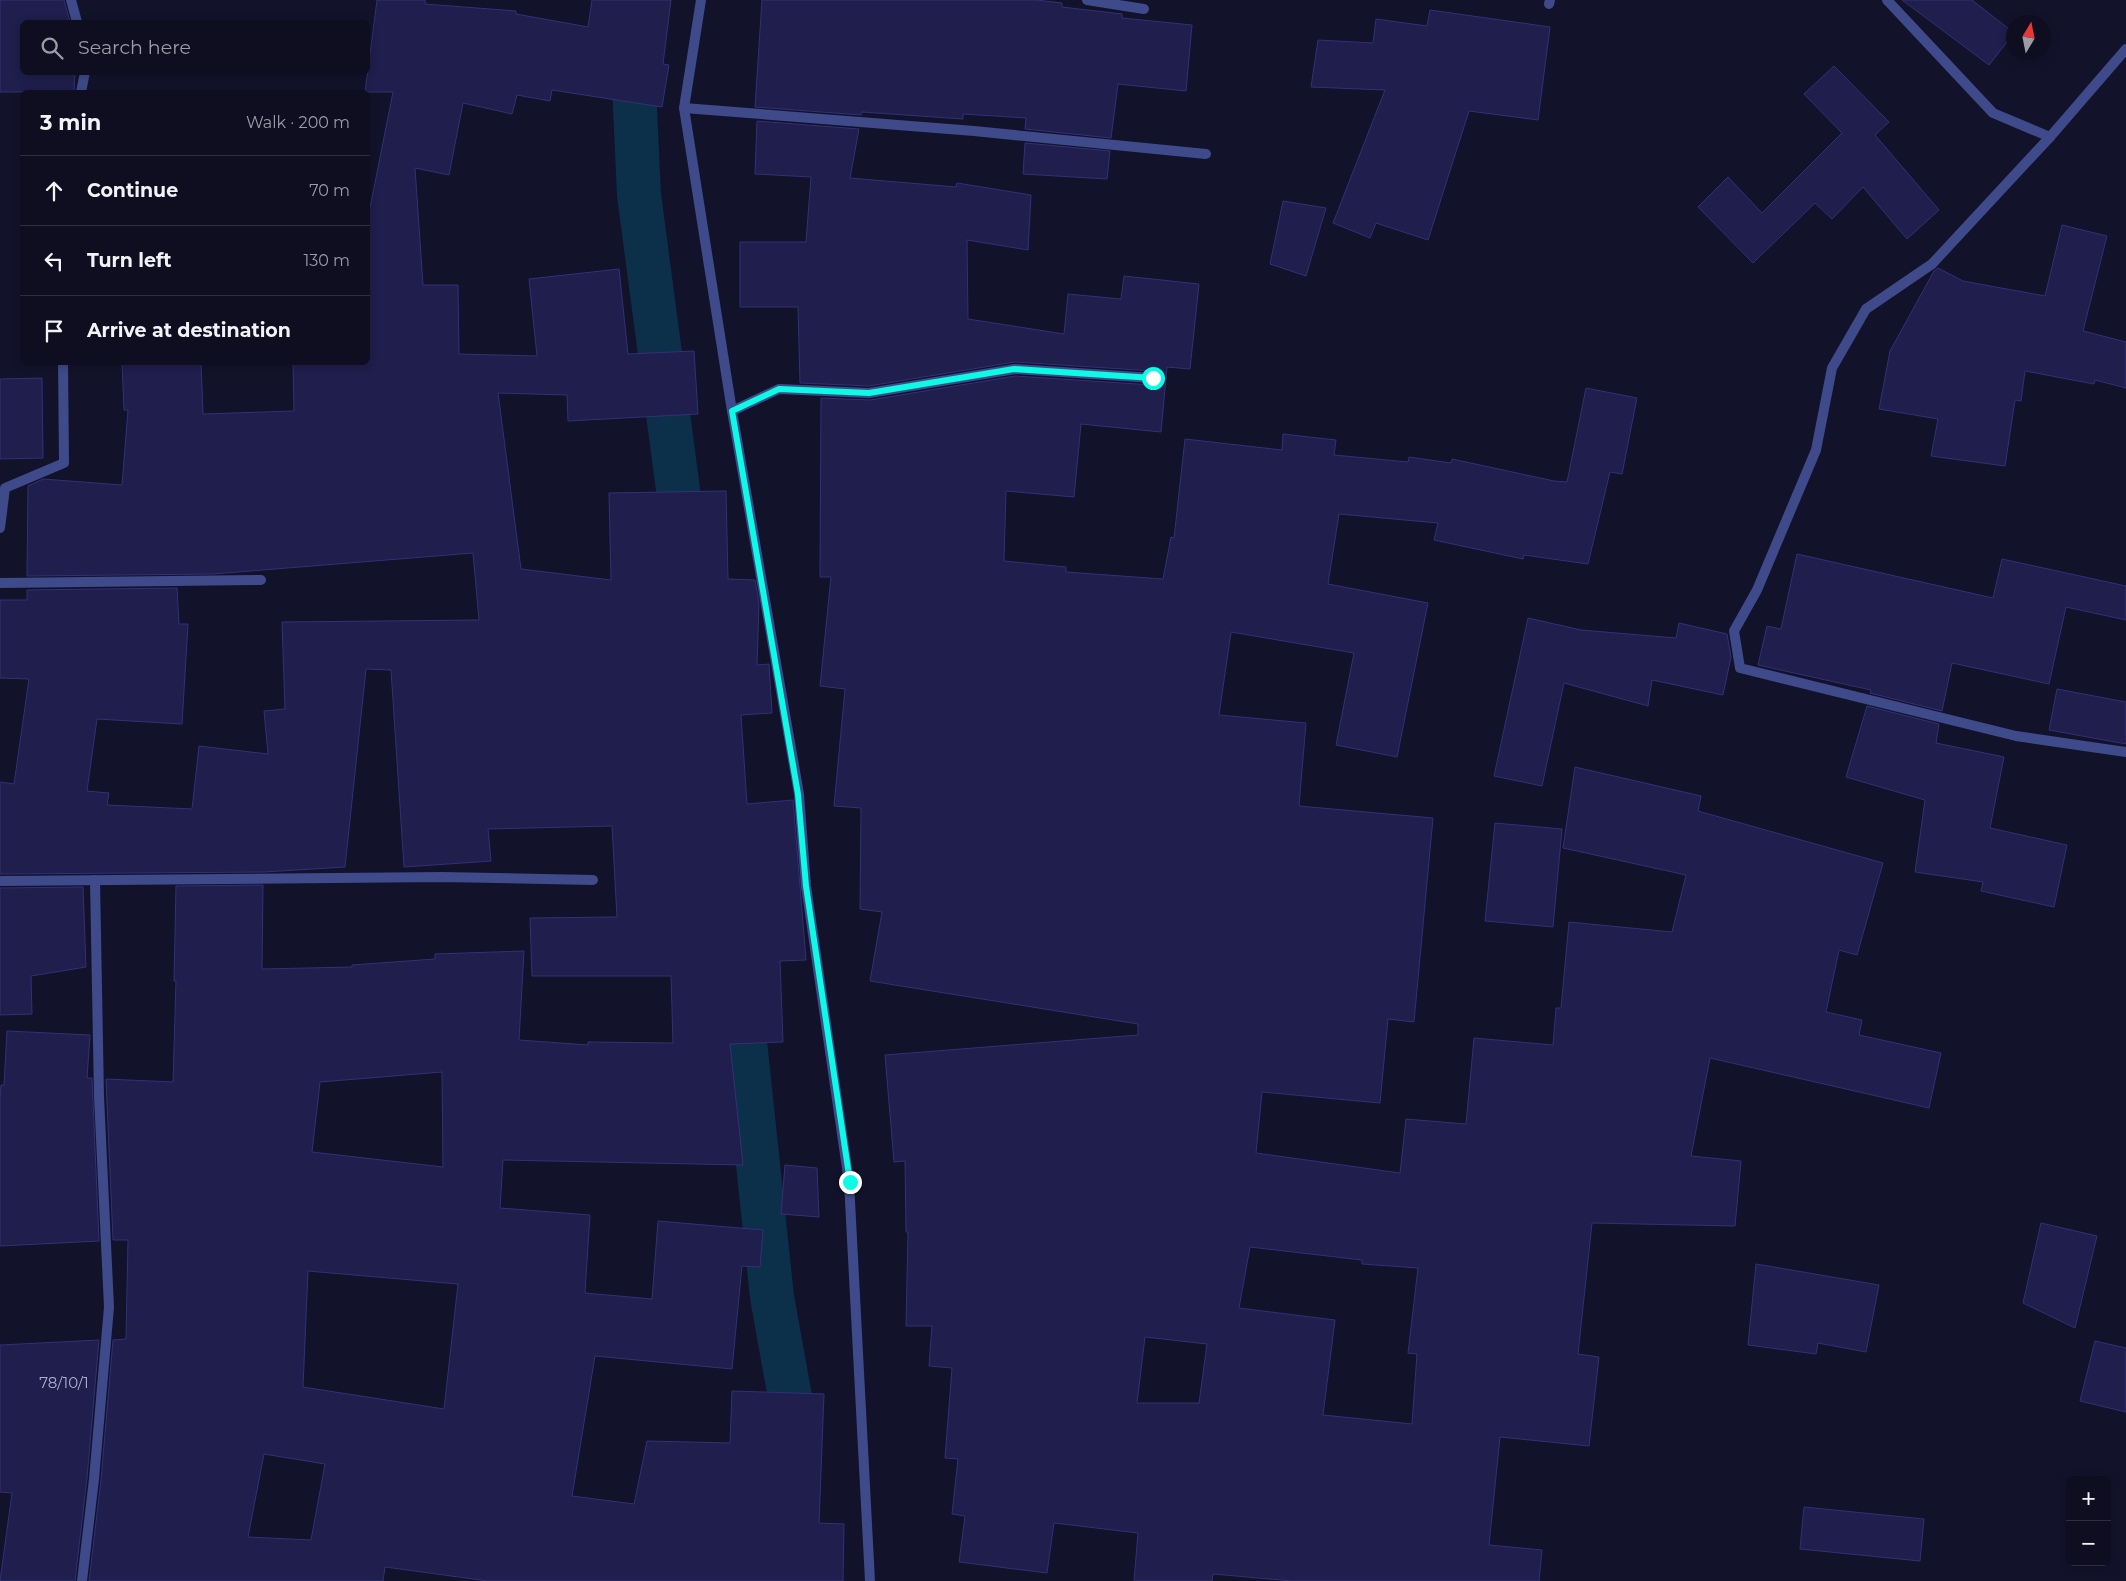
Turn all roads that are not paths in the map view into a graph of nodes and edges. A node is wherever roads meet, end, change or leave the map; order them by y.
1 (71, 0) edge
2 (700, 0) edge
3 (1087, 0) edge
4 (1887, 0) edge
5 (1144, 9) dead end
6 (76, 20) edge
7 (2126, 49) edge
8 (84, 75) edge
9 (81, 90) edge
10 (684, 108) junction
11 (2050, 137) junction
12 (1206, 154) dead end
13 (63, 365) edge
14 (1153, 378) dead end
15 (732, 411) junction
16 (0, 528) edge
17 (261, 580) dead end
18 (0, 583) edge
19 (2126, 752) edge
20 (95, 880) junction
21 (593, 880) dead end
22 (0, 881) edge
23 (82, 1581) edge
24 (870, 1581) edge

1 - 6 street
2 - 10 street
3 - 5 street
4 - 11 street
7 - 11 street
8 - 9 street
10 - 12 street
10 - 15 street
11 - 19 street
13 - 16 street
14 - 15 street
15 - 24 street
17 - 18 street
20 - 21 street
20 - 22 street
20 - 23 street

